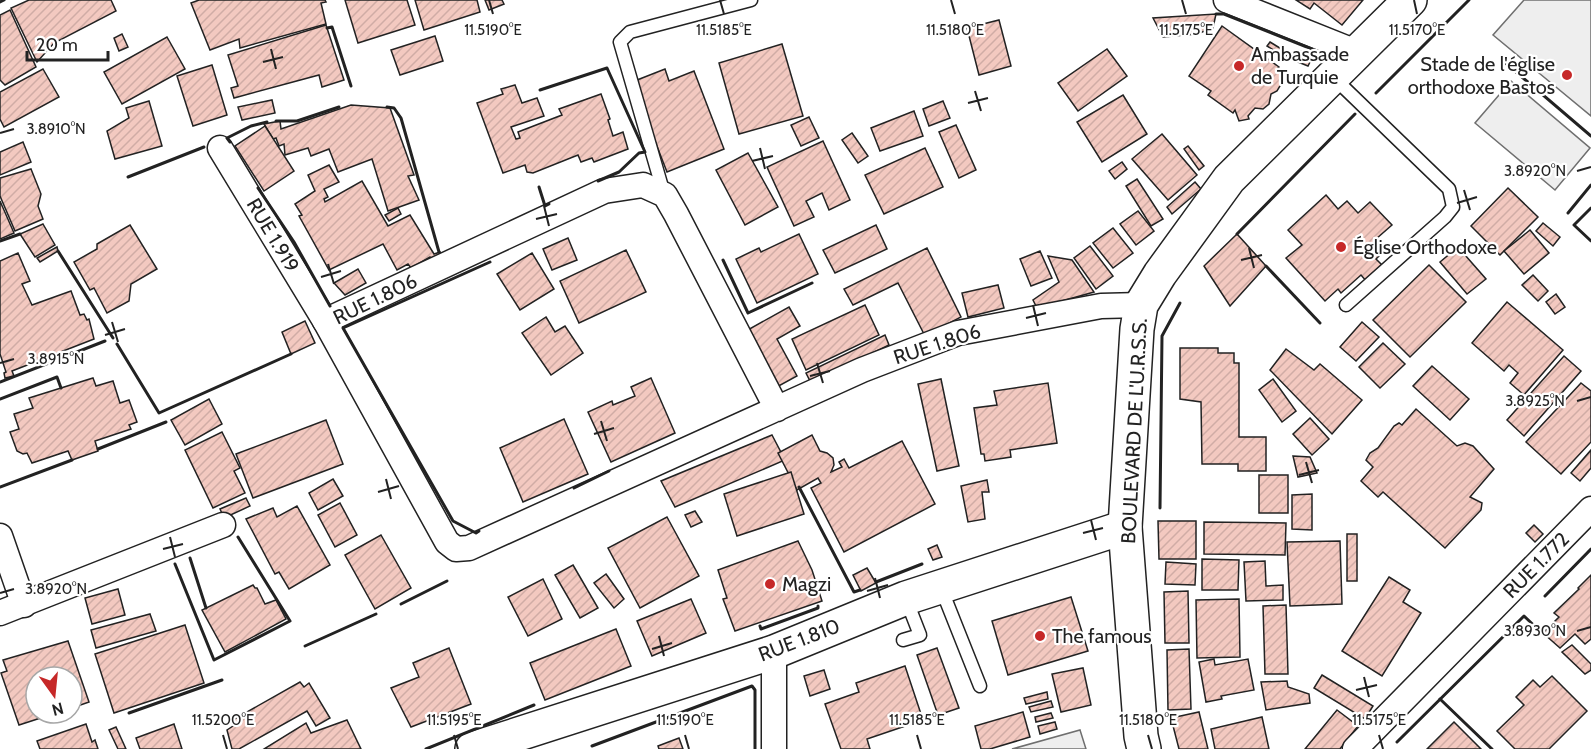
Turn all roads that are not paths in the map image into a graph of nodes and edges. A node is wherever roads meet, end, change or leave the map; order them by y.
1 (751, 0) edge
2 (1226, 0) edge
3 (1410, 0) edge
4 (1356, 52) junction
5 (1332, 76) junction
6 (220, 148) dead end
7 (665, 195) junction
8 (1142, 305) junction
9 (1346, 305) dead end
10 (325, 321) junction
11 (777, 409) junction
12 (1591, 509) edge
13 (223, 525) dead end
14 (1125, 526) junction
15 (0, 536) edge
16 (941, 587) junction
17 (906, 598) junction
18 (24, 605) junction
19 (0, 613) edge
20 (903, 640) dead end
21 (774, 652) junction
22 (980, 686) dead end
23 (472, 749) edge
24 (774, 749) edge
25 (1144, 749) edge
26 (1355, 749) edge

1 - 7 lane
2 - 4 street
3 - 4 street, BOULEVARD DE L'U.R.S.S.
4 - 5 street, BOULEVARD DE L'U.R.S.S.
5 - 8 street, BOULEVARD DE L'U.R.S.S.
5 - 9 lane
6 - 10 street, RUE 1.919
7 - 10 street, RUE 1.806
7 - 11 street
8 - 11 street, RUE 1.806
8 - 14 street, BOULEVARD DE L'U.R.S.S.
10 - 11 street, RUE 1.806
12 - 26 street, RUE 1.772
13 - 18 street
14 - 16 street, RUE 1.810
14 - 25 street, BOULEVARD DE L'U.R.S.S.
15 - 18 street
16 - 17 street, RUE 1.810
16 - 22 lane
17 - 20 lane
17 - 21 street, RUE 1.810
18 - 19 street
21 - 23 street, RUE 1.810
21 - 24 street

